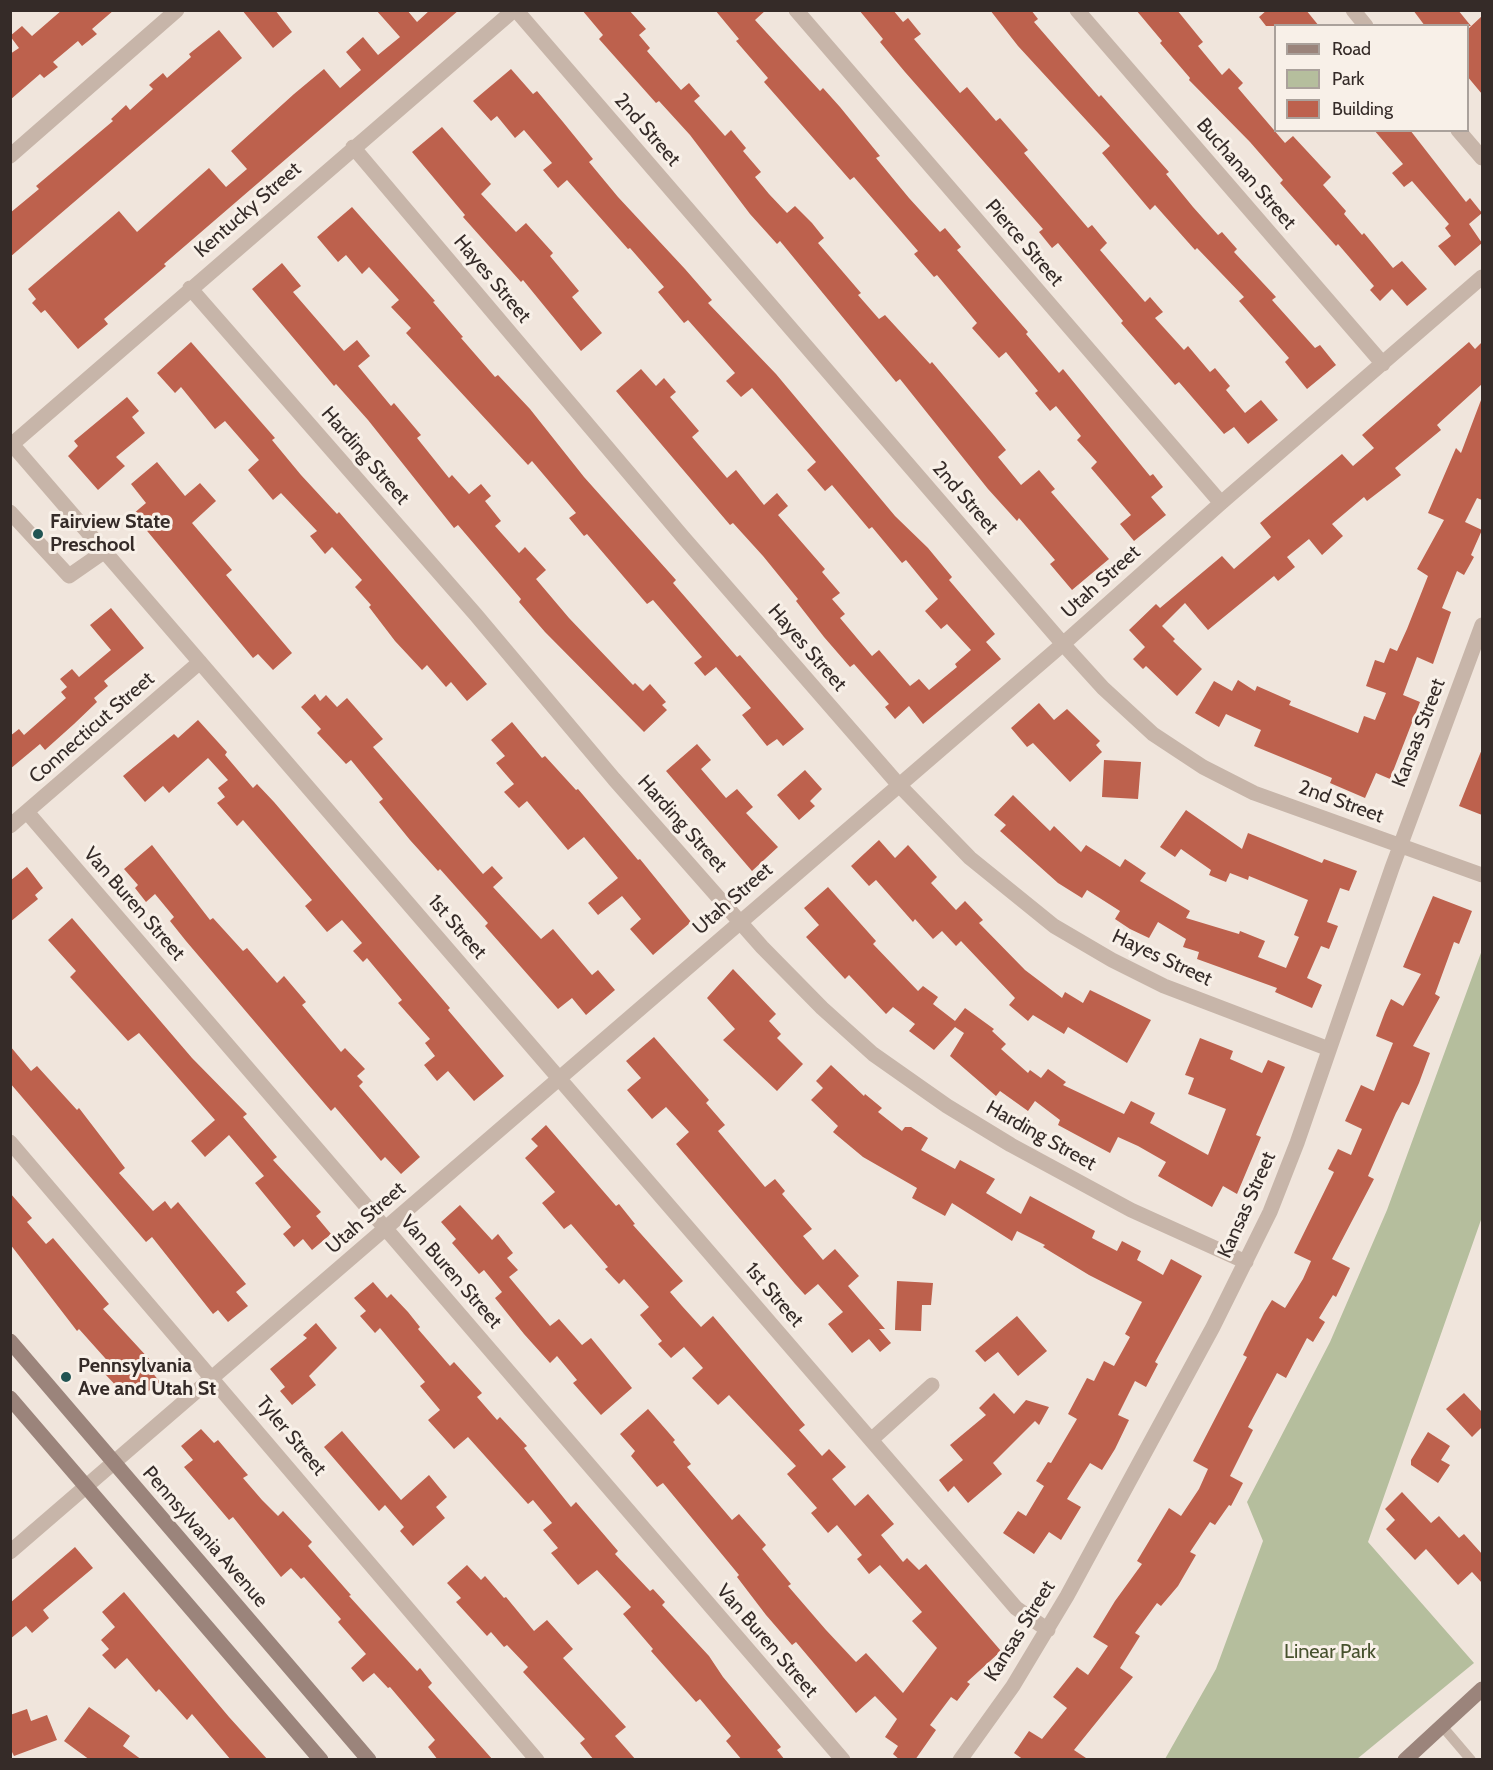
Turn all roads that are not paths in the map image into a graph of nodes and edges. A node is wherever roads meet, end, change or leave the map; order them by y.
1 (177, 10) edge
2 (515, 10) edge
3 (795, 10) edge
4 (1077, 10) edge
5 (1353, 10) edge
6 (1364, 24) edge
7 (1460, 132) edge
8 (353, 147) junction
9 (10, 156) edge
10 (1482, 158) edge
11 (1482, 277) edge
12 (190, 288) junction
13 (1383, 364) junction
14 (11, 444) edge
15 (1221, 503) junction
16 (10, 512) edge
17 (105, 551) junction
18 (1482, 626) edge
19 (1063, 644) junction
20 (200, 662) junction
21 (898, 784) junction
22 (27, 812) junction
23 (10, 826) edge
24 (1400, 845) junction
25 (1482, 875) edge
26 (740, 921) junction
27 (1329, 1049) junction
28 (560, 1078) junction
29 (10, 1142) edge
30 (386, 1229) junction
31 (1246, 1262) junction
32 (10, 1341) edge
33 (214, 1377) junction
34 (932, 1385) dead end
35 (10, 1398) edge
36 (871, 1440) junction
37 (115, 1463) junction
38 (86, 1487) junction
39 (10, 1552) edge
40 (1047, 1630) junction
41 (1482, 1689) edge
42 (1442, 1726) junction
43 (321, 1760) edge
44 (369, 1760) edge
45 (537, 1760) edge
46 (843, 1760) edge
47 (960, 1760) edge
48 (1405, 1760) edge
49 (1471, 1760) edge

1 - 9 street
2 - 8 street, Kentucky Street
2 - 19 street, 2nd Street
3 - 15 street, Pierce Street
4 - 13 street, Buchanan Street
5 - 6 street
7 - 10 street
8 - 12 street, Kentucky Street
8 - 21 street, Hayes Street
11 - 13 street, Utah Street
12 - 14 street, Kentucky Street
12 - 26 street, Harding Street
13 - 15 street, Utah Street
14 - 17 street, 1st Street
15 - 19 street, Utah Street
16 - 17 street
17 - 20 street, 1st Street
18 - 24 street, Kansas Street
19 - 21 street, Utah Street
19 - 24 street, 2nd Street
20 - 22 street, Connecticut Street
20 - 28 street, 1st Street
21 - 26 street, Utah Street
21 - 27 street, Hayes Street
22 - 23 street, Connecticut Street
22 - 30 street, Van Buren Street
24 - 25 street, 2nd Street
24 - 27 street, Kansas Street
26 - 28 street, Utah Street
26 - 31 street, Harding Street
27 - 31 street, Kansas Street
28 - 30 street, Utah Street
28 - 36 street, 1st Street
29 - 33 street, Tyler Street
30 - 33 street, Utah Street
30 - 46 street, Van Buren Street
31 - 40 street, Kansas Street
32 - 37 main road, Pennsylvania Avenue
33 - 37 street, Utah Street
33 - 45 street, Tyler Street
34 - 36 street
35 - 38 main road
36 - 40 street, 1st Street
37 - 38 street, Utah Street
37 - 44 main road, Pennsylvania Avenue
38 - 39 street, Utah Street
38 - 43 main road
40 - 47 street, Kansas Street
41 - 42 main road
42 - 48 main road
42 - 49 lane

